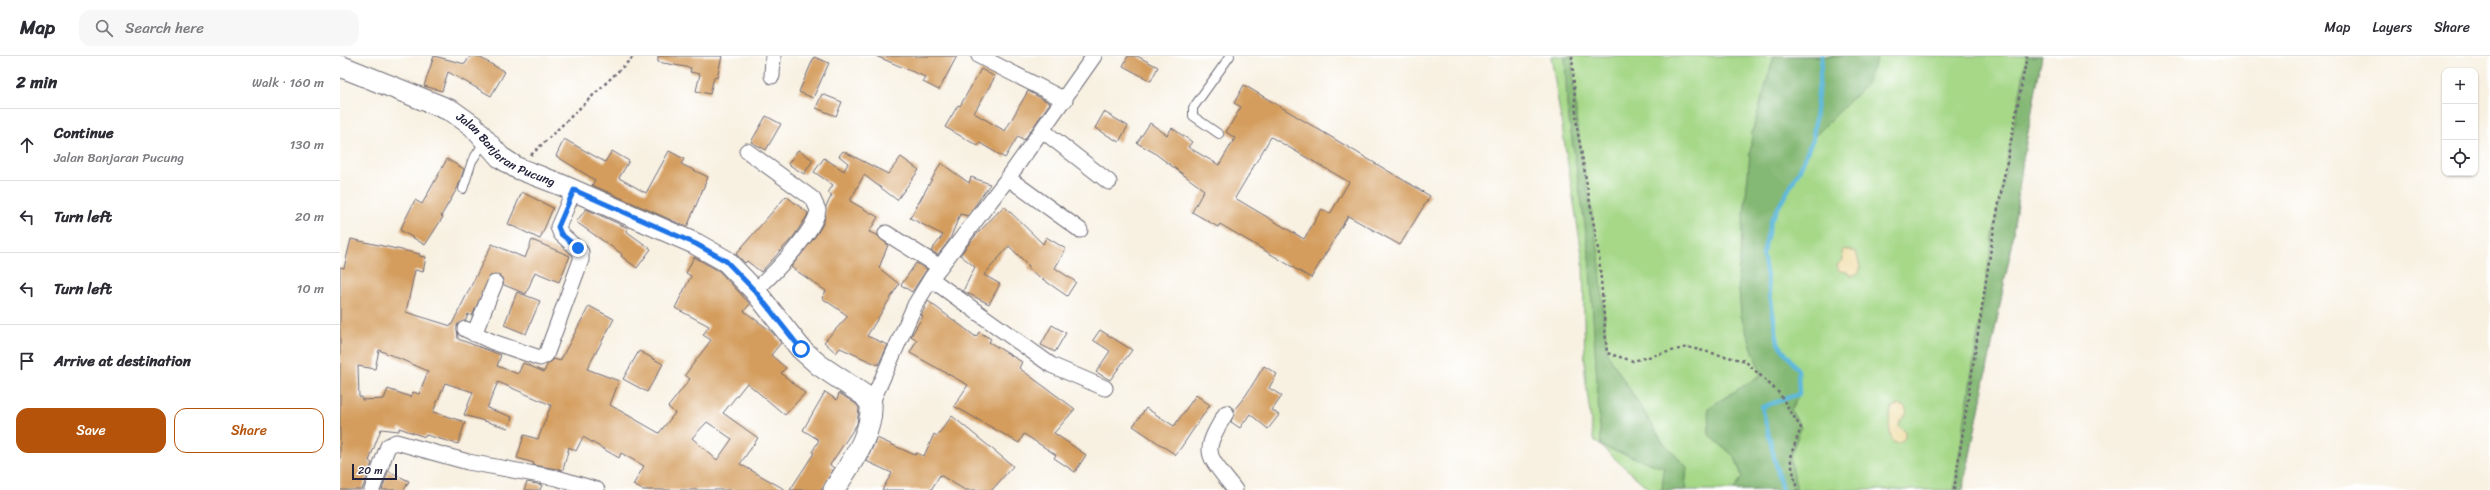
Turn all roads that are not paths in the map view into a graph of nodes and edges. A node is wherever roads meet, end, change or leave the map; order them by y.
1 (773, 56) edge
2 (979, 56) edge
3 (1094, 56) edge
4 (1230, 56) edge
5 (340, 66) edge
6 (772, 76) dead end
7 (1065, 100) junction
8 (1042, 130) junction
9 (1219, 134) dead end
10 (486, 140) junction
11 (747, 151) dead end
12 (1008, 178) junction
13 (1109, 182) dead end
14 (463, 189) dead end
15 (574, 190) junction
16 (1080, 230) dead end
17 (886, 232) dead end
18 (940, 267) junction
19 (931, 279) junction
20 (495, 283) dead end
21 (755, 291) junction
22 (1105, 388) dead end
23 (871, 404) junction
24 (1226, 413) dead end
25 (372, 490) edge
26 (597, 490) edge
27 (834, 490) edge
28 (1235, 490) edge

1 - 6 street
2 - 7 street
3 - 7 street
4 - 9 lane
5 - 10 street, Jalan Banjaran Pucung
7 - 8 street
8 - 12 street
8 - 13 street
10 - 14 lane
10 - 15 street, Jalan Banjaran Pucung
11 - 21 street
12 - 16 street
12 - 18 street
15 - 20 street
15 - 21 street, Jalan Banjaran Pucung
17 - 18 street
18 - 19 street
19 - 22 street
19 - 23 street
21 - 23 street, Jalan Banjaran Pucung
23 - 27 street
24 - 28 street
25 - 26 street

